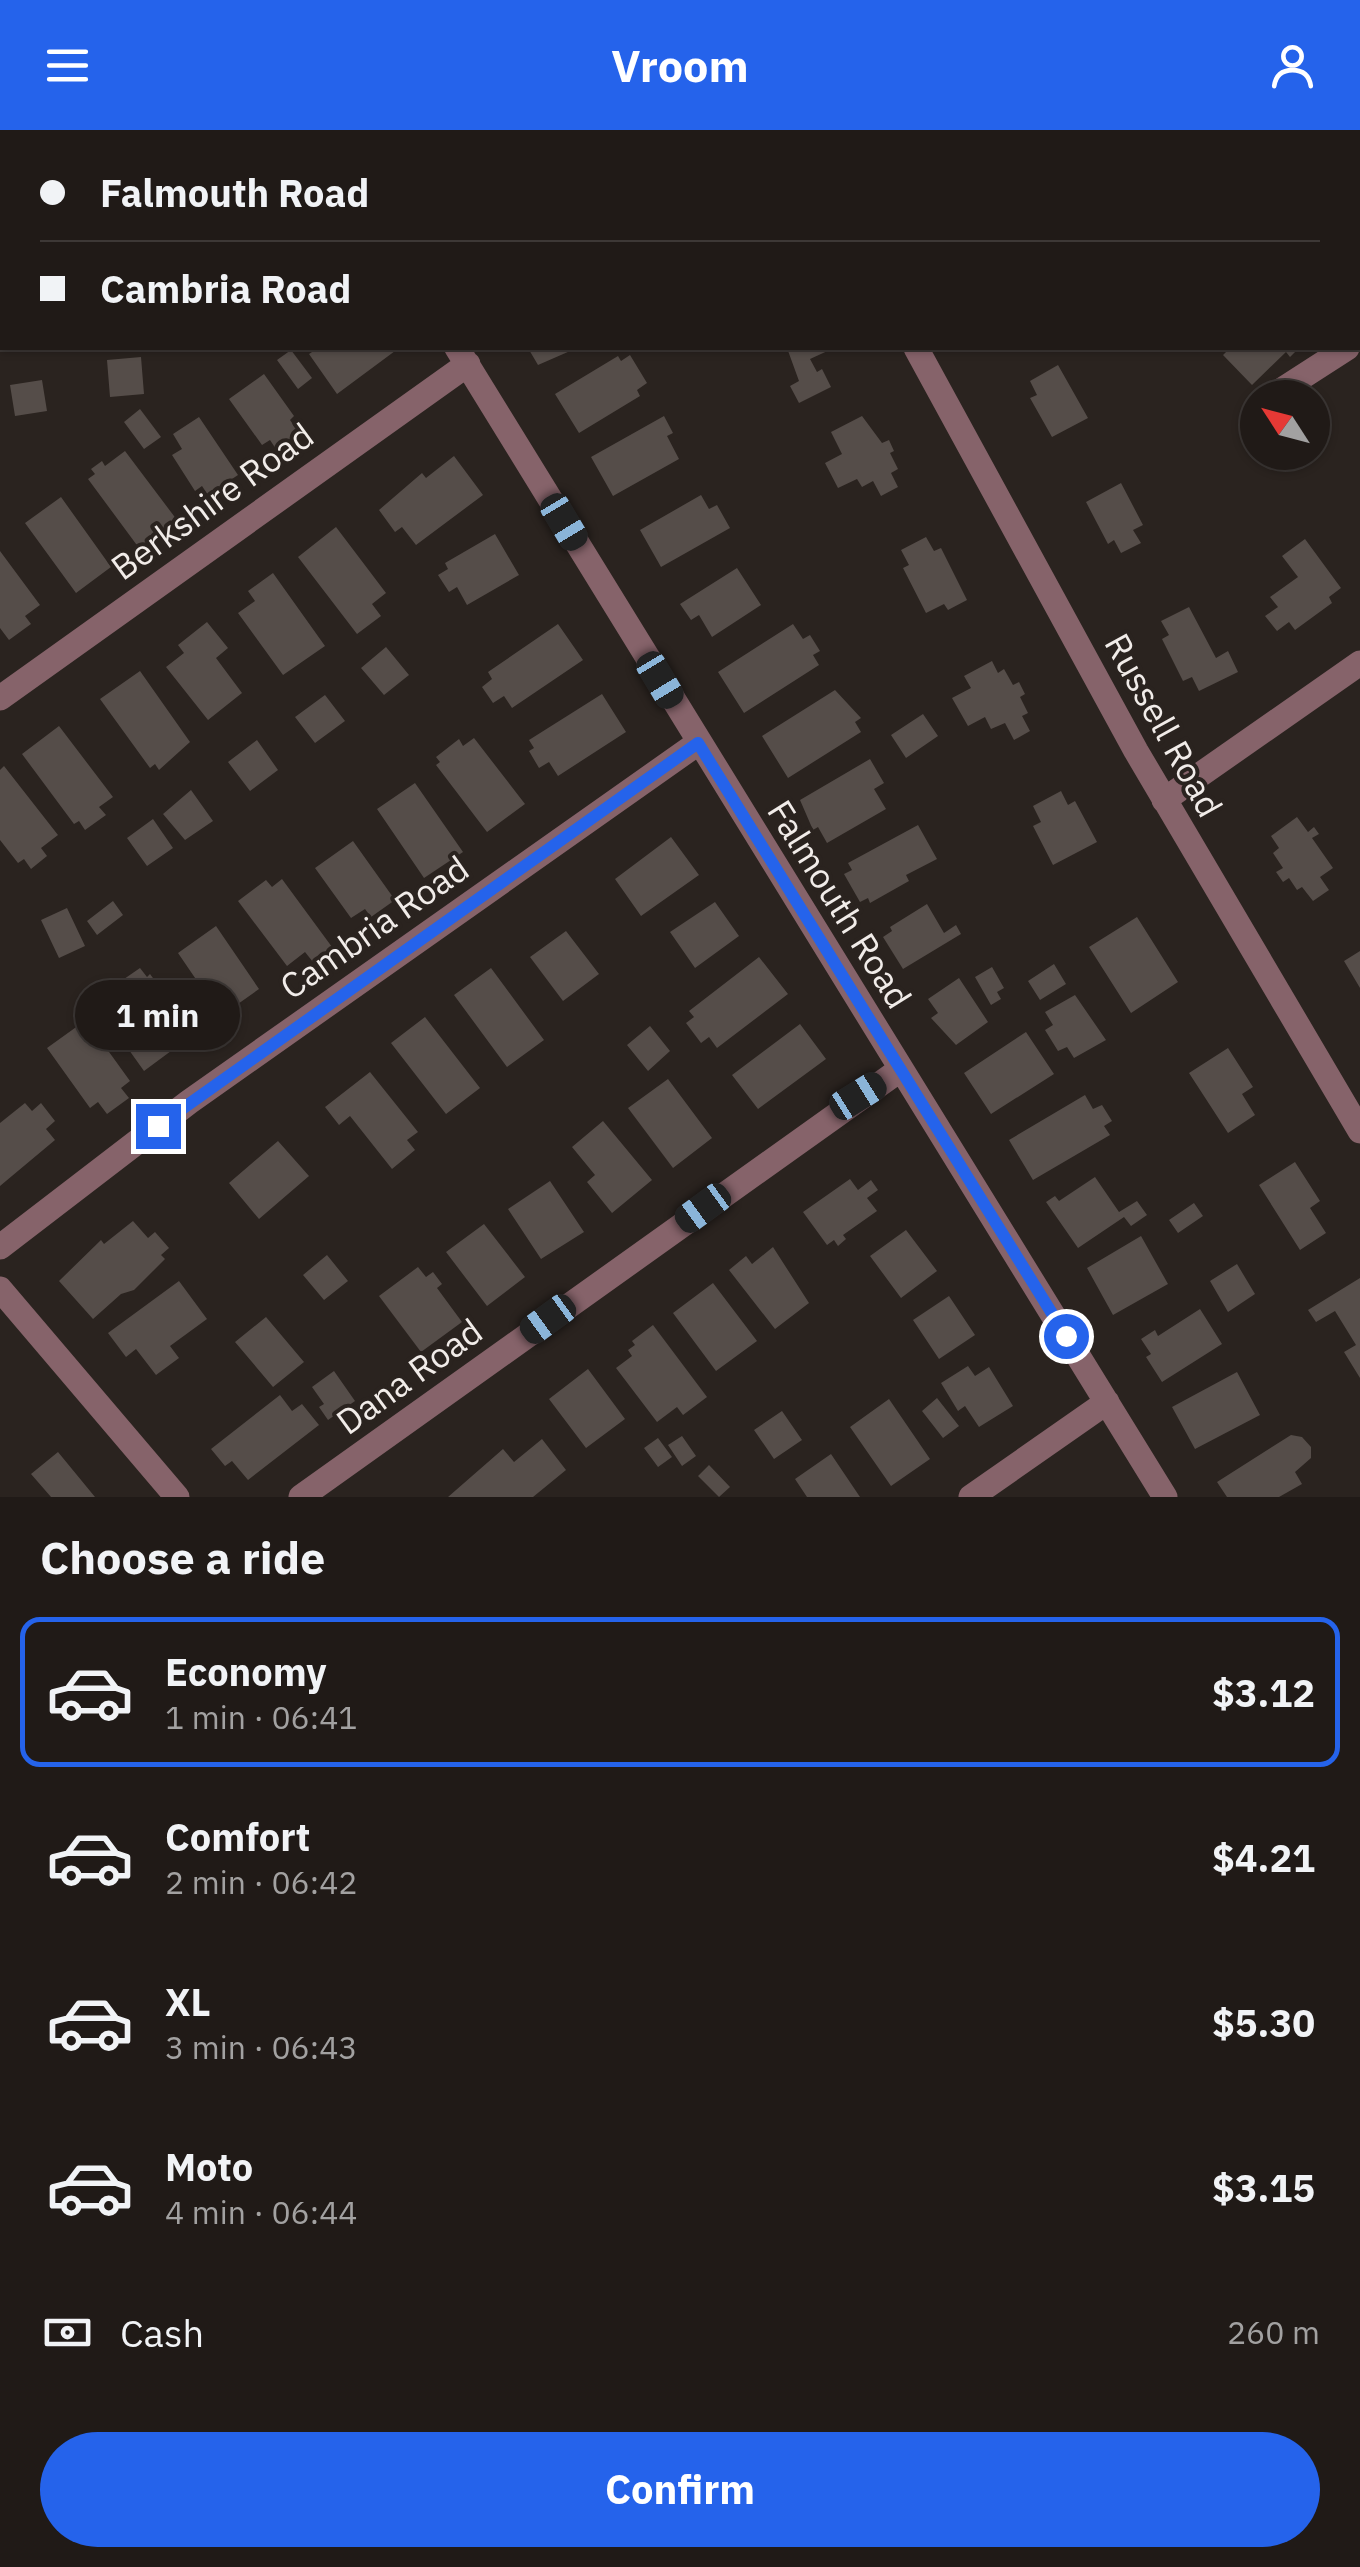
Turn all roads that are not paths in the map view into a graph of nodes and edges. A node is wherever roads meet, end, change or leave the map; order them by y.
1 (917, 350) edge
2 (1344, 350) edge
3 (462, 356) edge
4 (1298, 380) edge
5 (1360, 663) edge
6 (0, 698) edge
7 (698, 743) junction
8 (1164, 800) junction
9 (901, 1069) junction
10 (1357, 1118) edge
11 (0, 1247) edge
12 (0, 1289) edge
13 (1107, 1402) junction
14 (177, 1497) edge
15 (300, 1497) edge
16 (971, 1497) edge
17 (1165, 1497) edge

1 - 8 street, Russell Road
2 - 4 street
3 - 6 street, Berkshire Road
3 - 7 street, Falmouth Road
5 - 8 street
7 - 9 street, Falmouth Road
7 - 11 street, Cambria Road
8 - 10 street, Russell Road
9 - 13 street, Falmouth Road
9 - 15 street, Dana Road
12 - 14 street
13 - 16 street
13 - 17 street, Falmouth Road

